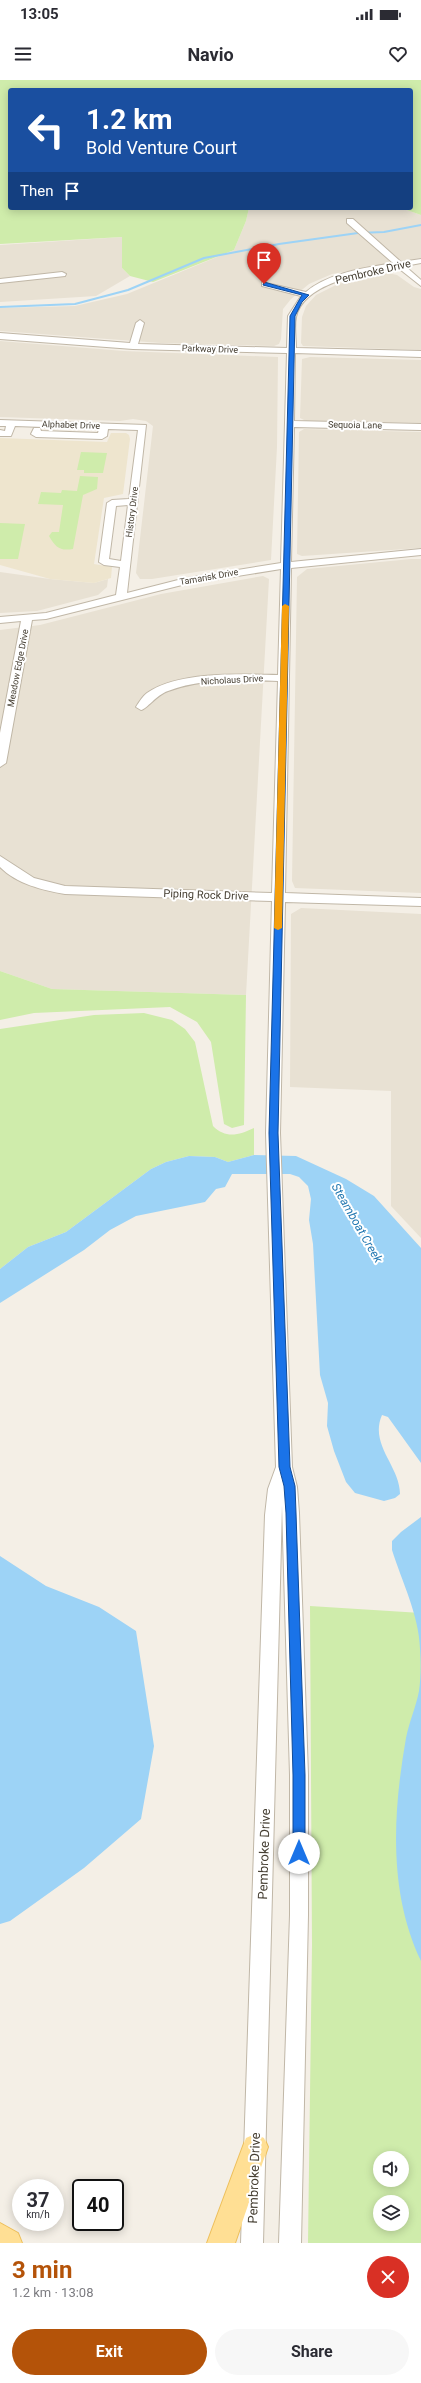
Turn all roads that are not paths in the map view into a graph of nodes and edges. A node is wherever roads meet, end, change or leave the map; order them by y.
1 (350, 221) dead end
2 (421, 261) edge
3 (398, 266) junction
4 (62, 274) dead end
5 (0, 281) edge
6 (264, 284) dead end
7 (421, 284) edge
8 (306, 295) junction
9 (140, 323) dead end
10 (0, 336) edge
11 (133, 346) junction
12 (291, 351) junction
13 (421, 354) edge
14 (0, 423) edge
15 (12, 423) junction
16 (290, 424) junction
17 (143, 427) joint
18 (421, 427) edge
19 (0, 433) edge
20 (133, 502) junction
21 (421, 552) edge
22 (125, 564) junction
23 (286, 565) junction
24 (121, 596) junction
25 (27, 619) junction
26 (0, 620) edge
27 (284, 678) junction
28 (141, 707) dead end
29 (0, 764) edge
30 (0, 860) edge
31 (279, 897) junction
32 (421, 902) edge
33 (284, 1467) junction
34 (255, 2147) junction
35 (0, 2237) edge
36 (8, 2243) edge
37 (221, 2243) edge
38 (252, 2243) edge
39 (290, 2243) edge

1 - 3 street
2 - 3 street, Pembroke Drive
3 - 7 street
3 - 8 street, Pembroke Drive
4 - 5 street
6 - 8 street
8 - 12 street, Pembroke Drive
9 - 11 street
10 - 11 street, Parkway Drive
11 - 12 street, Parkway Drive
12 - 13 street, Parkway Drive
12 - 16 street, Pembroke Drive
14 - 15 street, Alphabet Drive
15 - 17 street, Alphabet Drive
15 - 19 street
16 - 18 street, Sequoia Lane
16 - 23 street, Pembroke Drive
17 - 20 street, History Drive
20 - 22 street, History Drive
20 - 22 street
21 - 23 street, Tamarisk Drive
22 - 24 street, History Drive
23 - 24 street, Tamarisk Drive
23 - 27 street, Pembroke Drive
24 - 25 street, Tamarisk Drive
25 - 26 street, Tamarisk Drive
25 - 29 street, Meadow Edge Drive
27 - 28 street, Nicholaus Drive
27 - 31 street, Pembroke Drive
30 - 31 street, Piping Rock Drive
31 - 32 street, Piping Rock Drive
31 - 33 street, Pembroke Drive
33 - 34 street, Pembroke Drive
33 - 39 street, Pembroke Drive
34 - 37 main road
34 - 38 street, Pembroke Drive
35 - 36 main road

